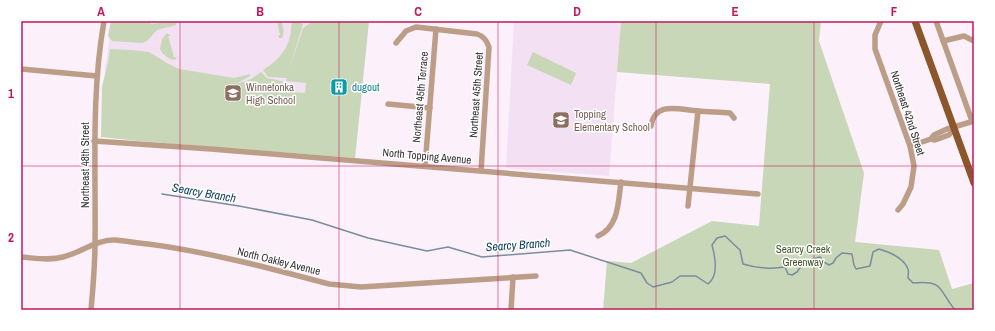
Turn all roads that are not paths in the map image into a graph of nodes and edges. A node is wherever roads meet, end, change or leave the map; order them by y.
1 (104, 21) edge
2 (881, 21) edge
3 (915, 21) edge
4 (936, 21) edge
5 (436, 29) junction
6 (974, 40) edge
7 (943, 41) junction
8 (396, 43) dead end
9 (21, 69) edge
10 (97, 76) junction
11 (388, 104) dead end
12 (430, 108) junction
13 (698, 112) junction
14 (734, 118) dead end
15 (973, 121) edge
16 (651, 126) dead end
17 (954, 128) junction
18 (94, 140) junction
19 (910, 146) junction
20 (424, 166) junction
21 (481, 171) junction
22 (620, 182) junction
23 (974, 183) edge
24 (690, 188) junction
25 (758, 194) dead end
26 (688, 206) dead end
27 (898, 210) dead end
28 (598, 236) dead end
29 (96, 245) junction
30 (21, 257) edge
31 (536, 276) dead end
32 (513, 277) junction
33 (91, 310) edge
34 (511, 310) edge

1 - 10 street, Northeast 48th Street
2 - 19 street, Northeast 42nd Street
3 - 17 main road
4 - 7 street
5 - 8 street
5 - 12 street, Northeast 45th Terrace
5 - 21 street, Northeast 45th Street
6 - 7 street
7 - 15 street
9 - 10 street
10 - 18 street, Northeast 48th Street
11 - 12 street
12 - 20 street, Northeast 45th Terrace
13 - 14 street
13 - 16 street
13 - 24 street
15 - 17 street
17 - 19 street
17 - 23 main road
18 - 20 street, North Topping Avenue
18 - 29 street, Northeast 48th Street
19 - 27 street, Northeast 42nd Street
20 - 21 street, North Topping Avenue
21 - 22 street, North Topping Avenue
22 - 24 street, North Topping Avenue
22 - 28 street
24 - 25 street, North Topping Avenue
24 - 26 street
29 - 30 street, North Oakley Avenue
29 - 32 street, North Oakley Avenue
29 - 33 street, Northeast 48th Street
31 - 32 street, North Oakley Avenue
32 - 34 street

